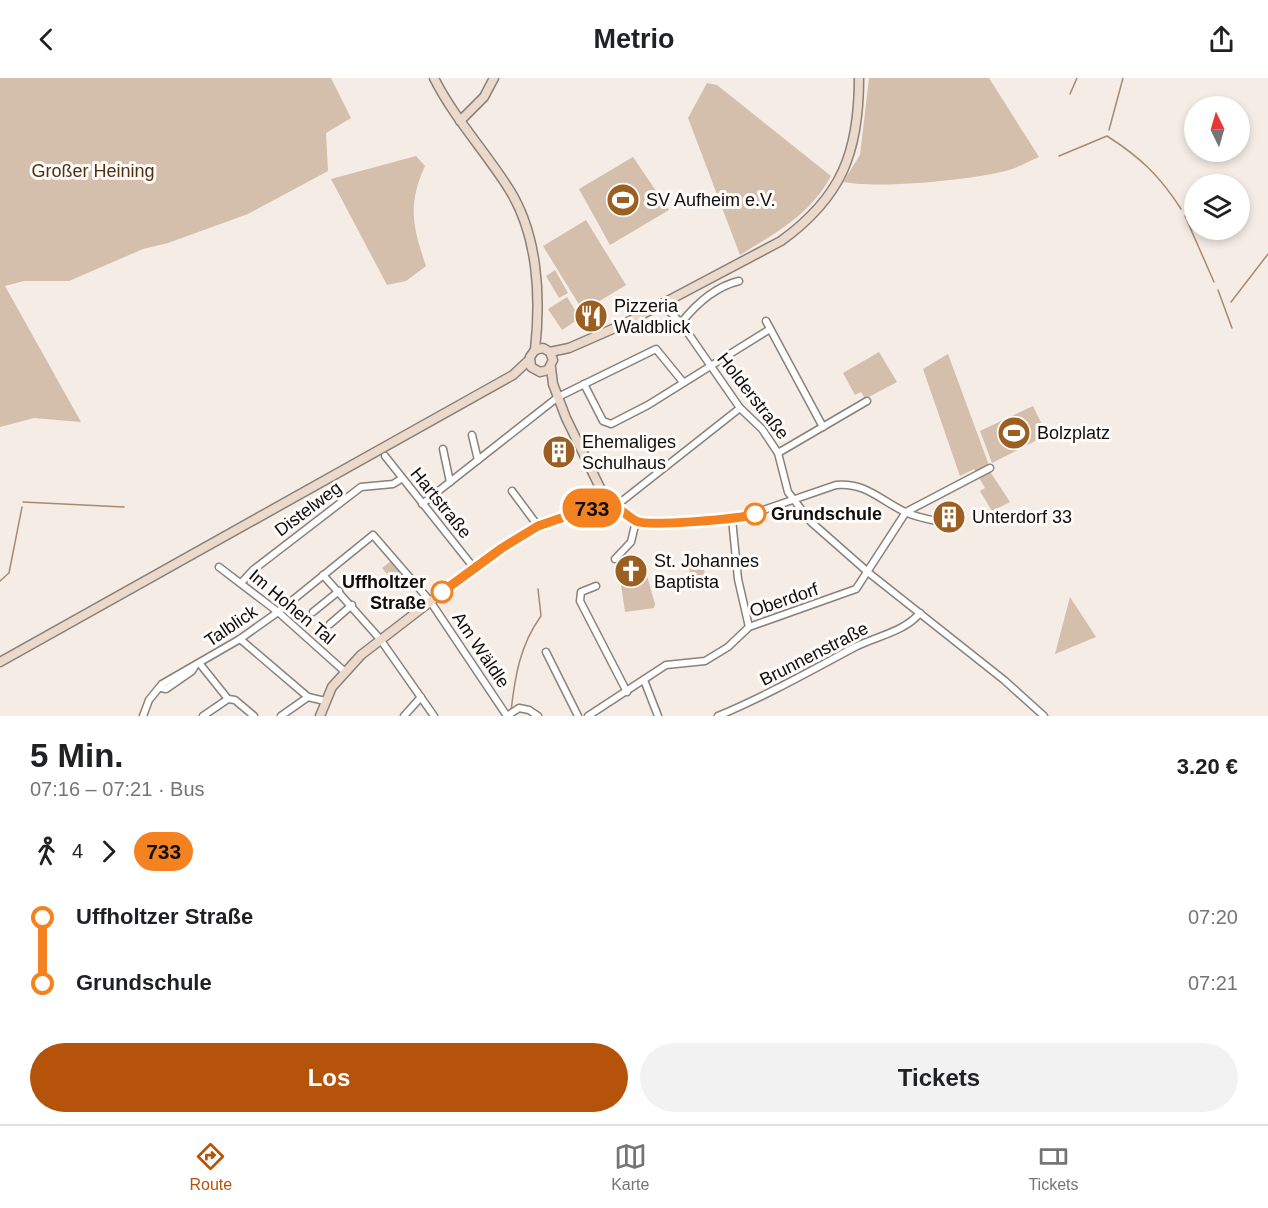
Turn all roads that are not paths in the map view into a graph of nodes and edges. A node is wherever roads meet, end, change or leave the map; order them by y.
1 (434, 78) edge
2 (494, 78) edge
3 (859, 78) edge
4 (460, 121) junction
5 (739, 281) dead end
6 (663, 305) junction
7 (766, 321) dead end
8 (681, 323) junction
9 (770, 329) junction
10 (544, 360) junction
11 (709, 365) junction
12 (513, 375) junction
13 (683, 382) junction
14 (584, 384) junction
15 (558, 397) junction
16 (867, 401) dead end
17 (741, 408) junction
18 (823, 427) junction
19 (472, 435) dead end
20 (443, 449) dead end
21 (778, 453) junction
22 (385, 456) dead end
23 (478, 460) junction
24 (990, 468) dead end
25 (401, 479) junction
26 (450, 482) junction
27 (512, 491) dead end
28 (606, 500) junction
29 (792, 501) junction
30 (423, 504) junction
31 (617, 506) junction
32 (906, 512) junction
33 (732, 519) junction
34 (636, 521) junction
35 (955, 525) dead end
36 (538, 526) junction
37 (373, 535) joint
38 (615, 559) dead end
39 (219, 567) dead end
40 (474, 568) junction
41 (868, 573) junction
42 (323, 575) junction
43 (241, 583) junction
44 (596, 586) dead end
45 (339, 591) junction
46 (430, 601) junction
47 (352, 605) junction
48 (278, 612) junction
49 (313, 612) dead end
50 (920, 613) junction
51 (330, 624) dead end
52 (749, 627) junction
53 (240, 639) junction
54 (380, 639) junction
55 (546, 652) dead end
56 (0, 662) edge
57 (197, 665) junction
58 (344, 671) junction
59 (644, 680) junction
60 (627, 692) junction
61 (308, 697) junction
62 (421, 697) junction
63 (228, 699) junction
64 (325, 701) junction
65 (142, 716) edge
66 (203, 716) edge
67 (254, 716) edge
68 (281, 716) edge
69 (320, 716) edge
70 (404, 716) edge
71 (434, 716) edge
72 (507, 716) edge
73 (538, 716) edge
74 (578, 716) edge
75 (588, 716) edge
76 (658, 716) edge
77 (718, 716) edge
78 (1044, 716) edge

1 - 4 main road
2 - 4 main road
3 - 6 main road
4 - 10 main road
5 - 8 street
6 - 8 street, Holderstraße
6 - 10 main road
7 - 9 street
8 - 11 street, Holderstraße
9 - 11 street
9 - 18 street
10 - 12 main road
10 - 12 main road
10 - 15 main road
11 - 13 street
11 - 17 street, Holderstraße
12 - 56 main road
13 - 14 street
13 - 14 street
14 - 15 street
15 - 23 street
15 - 28 main road
16 - 18 street
17 - 21 street, Holderstraße
17 - 31 street
18 - 21 street
19 - 23 street
20 - 26 street
21 - 29 street, Holderstraße
22 - 25 street, Hartstraße
23 - 26 street
24 - 32 street
25 - 30 street, Hartstraße
25 - 43 street, Distelweg
26 - 30 street
27 - 36 street
28 - 31 street
28 - 36 main road
29 - 32 street
29 - 33 street
29 - 41 street, Holderstraße
30 - 40 street, Hartstraße
31 - 34 street
32 - 35 street
32 - 41 street, Oberdorf
33 - 34 street
33 - 52 street
34 - 38 street
36 - 40 main road
37 - 42 street, Talblick
37 - 46 street, Am Wäldle
39 - 43 street, Im Hohen Tal
40 - 46 main road
41 - 50 street, Holderstraße
41 - 52 street, Oberdorf
42 - 45 street
42 - 48 street, Talblick
43 - 48 street, Im Hohen Tal
44 - 60 street
45 - 47 street
45 - 49 street
46 - 54 main road
46 - 72 street, Am Wäldle
47 - 51 street
47 - 54 street
48 - 53 street, Talblick
48 - 58 street, Im Hohen Tal
50 - 77 street, Brunnenstraße
50 - 78 street, Holderstraße
52 - 59 street, Oberdorf
53 - 57 street, Talblick
53 - 61 street
54 - 58 main road
54 - 62 street
55 - 74 street
57 - 63 street, Talblick
57 - 65 street, Talblick
58 - 64 main road
59 - 60 street, Oberdorf
59 - 76 street
60 - 75 street, Oberdorf
61 - 64 street
61 - 68 street
62 - 70 street
62 - 71 street
63 - 66 street
63 - 67 street, Talblick
64 - 69 main road
72 - 73 street

